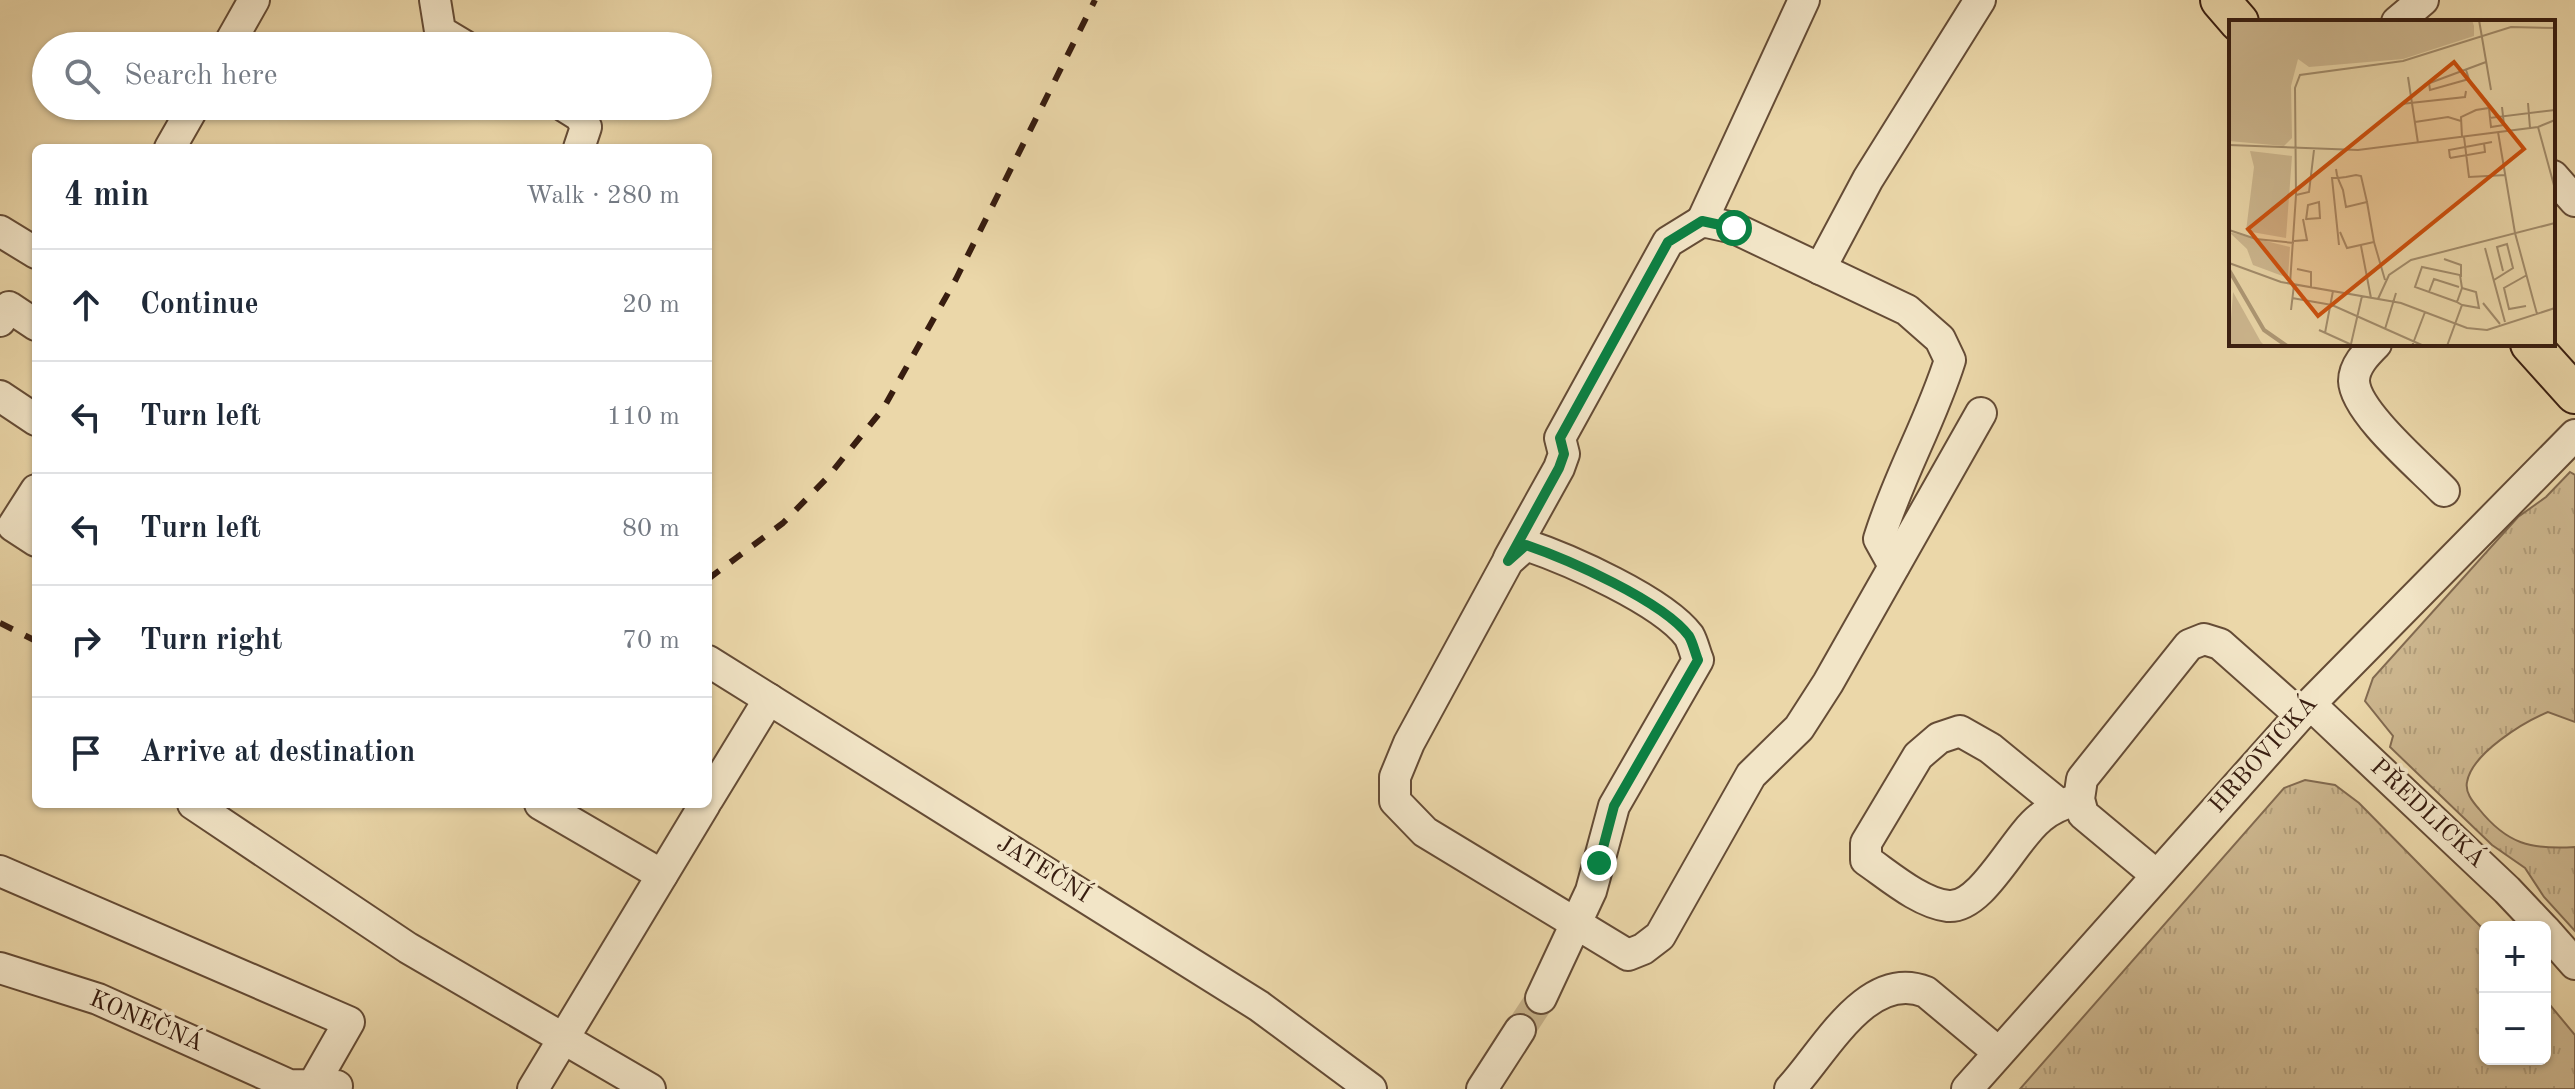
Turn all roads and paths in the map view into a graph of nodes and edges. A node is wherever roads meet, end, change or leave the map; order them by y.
1 (254, 0) edge
2 (435, 0) edge
3 (1804, 0) edge
4 (1980, 0) edge
5 (2220, 0) edge
6 (2237, 20) edge
7 (236, 32) edge
8 (442, 32) edge
9 (186, 120) edge
10 (582, 120) edge
11 (172, 144) edge
12 (580, 144) edge
13 (2555, 178) edge
14 (2575, 201) edge
15 (1702, 221) junction
16 (0, 231) edge
17 (32, 251) edge
18 (1820, 269) junction
19 (0, 321) edge
20 (32, 322) edge
21 (2532, 346) edge
22 (2367, 347) edge
23 (2571, 383) edge
24 (0, 396) edge
25 (1981, 413) dead end
26 (32, 417) edge
27 (2575, 435) edge
28 (2444, 491) dead end
29 (32, 496) edge
30 (32, 538) edge
31 (1508, 561) junction
32 (1894, 566) junction
33 (712, 663) edge
34 (769, 699) junction
35 (2305, 709) junction
36 (712, 792) edge
37 (2069, 802) junction
38 (199, 808) edge
39 (547, 808) edge
40 (703, 808) edge
41 (0, 871) edge
42 (2155, 874) junction
43 (662, 875) junction
44 (2536, 921) edge
45 (1577, 924) junction
46 (2551, 937) edge
47 (2575, 964) edge
48 (0, 968) edge
49 (1541, 998) tunnel mouth
50 (1520, 1030) tunnel mouth
51 (563, 1038) junction
52 (1998, 1052) junction
53 (533, 1089) edge
54 (650, 1089) edge
55 (1371, 1089) edge
56 (1482, 1089) edge
57 (1790, 1089) edge
58 (1967, 1089) edge

1 - 7 street
2 - 8 street
3 - 15 street
4 - 18 street
5 - 6 main road
9 - 11 street
10 - 12 street
13 - 14 street
15 - 18 street
15 - 31 street
16 - 17 street
18 - 32 street
19 - 20 street
21 - 23 main road
22 - 28 street
24 - 26 street
25 - 32 street
27 - 35 street, HRBOVICKÁ
29 - 30 street
31 - 45 street
31 - 45 street
32 - 45 street
33 - 34 street, JATEČNÍ
34 - 36 street
34 - 55 street, JATEČNÍ
35 - 37 street, PŘEDLICKÁ
35 - 42 street, HRBOVICKÁ
35 - 44 street, PŘEDLICKÁ
37 - 37 street
37 - 42 street
38 - 51 street
39 - 43 street
40 - 43 street
41 - 48 street, KONEČNÁ
42 - 52 street, HRBOVICKÁ
43 - 51 street
45 - 49 street
46 - 47 street, PŘEDLICKÁ
50 - 56 street
51 - 53 street
51 - 54 street
52 - 57 street
52 - 58 street, HRBOVICKÁ

